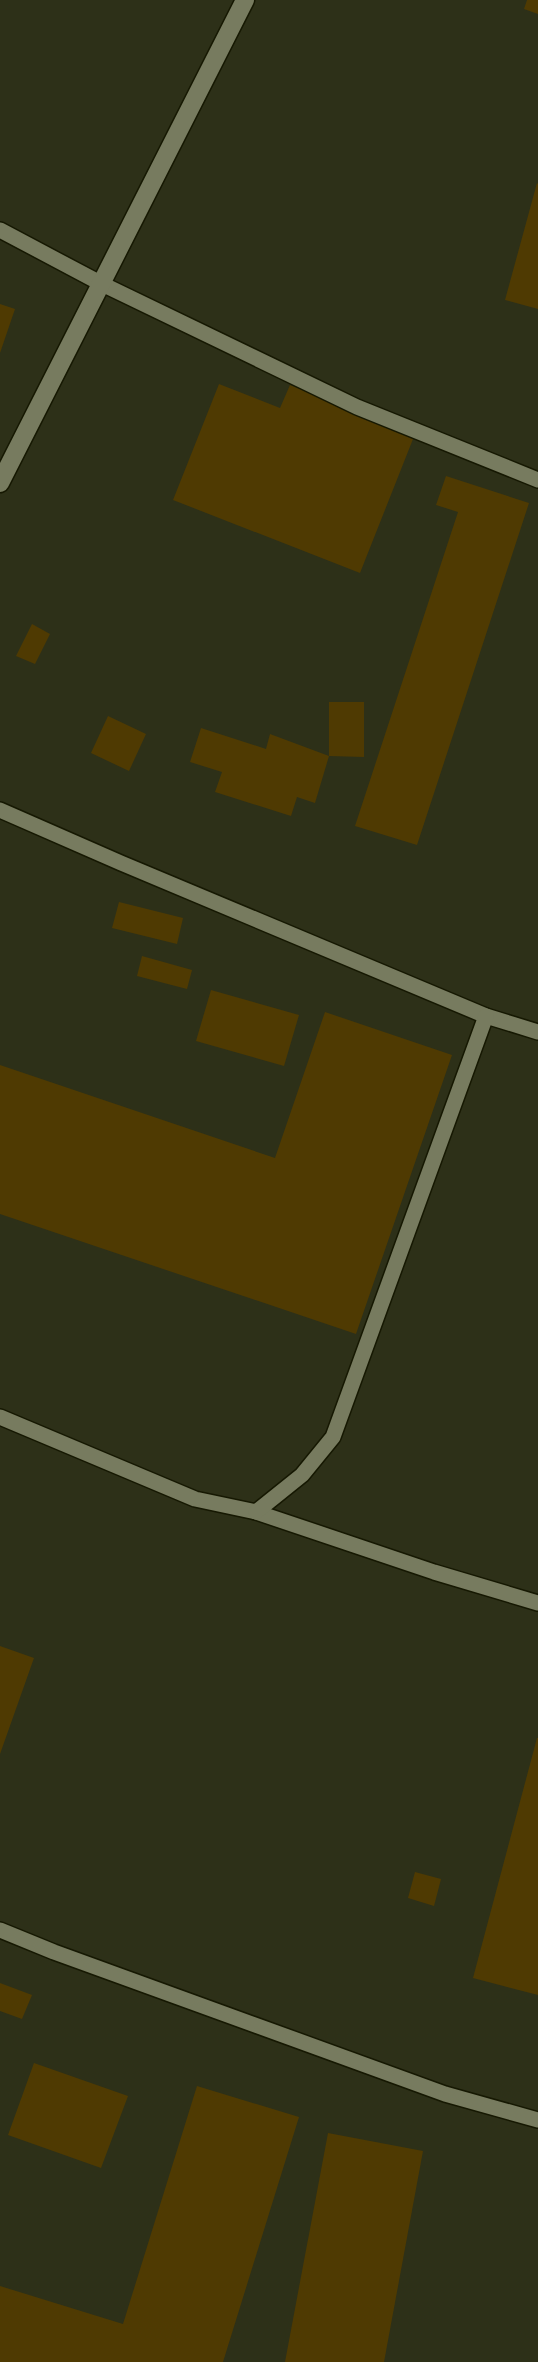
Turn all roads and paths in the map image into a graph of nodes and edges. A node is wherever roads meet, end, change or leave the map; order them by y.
1 (245, 0) edge
2 (0, 230) edge
3 (102, 284) junction
4 (538, 480) edge
5 (0, 483) edge
6 (0, 810) edge
7 (486, 1016) junction
8 (538, 1032) edge
9 (0, 1417) edge
10 (256, 1512) junction
11 (538, 1603) edge
12 (0, 1930) edge
13 (538, 2120) edge

1 - 3 street
2 - 3 lane
3 - 4 lane
3 - 5 street
6 - 7 lane
7 - 8 lane
7 - 10 lane
9 - 10 lane
10 - 11 lane
12 - 13 lane

